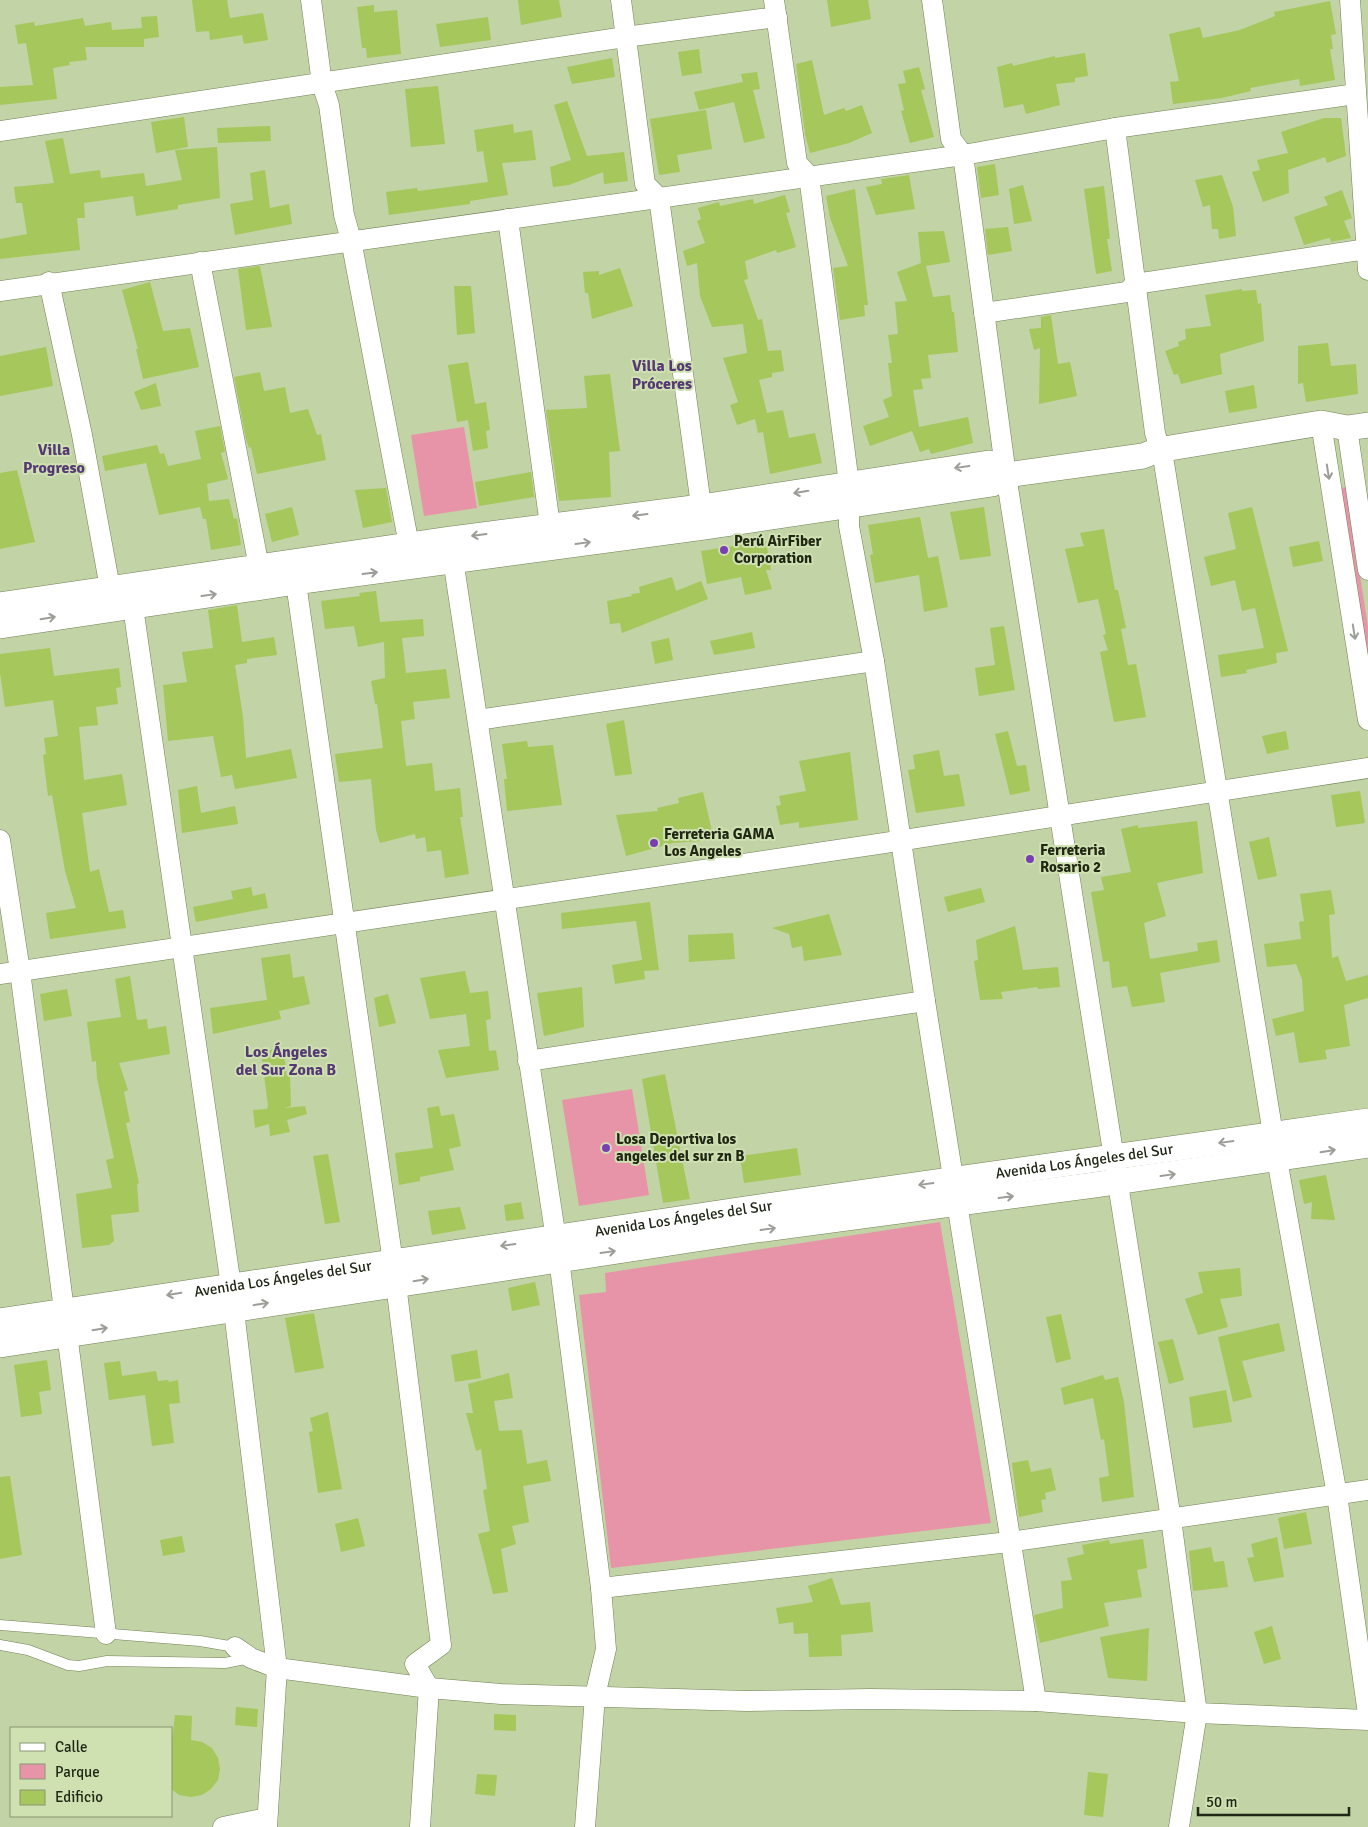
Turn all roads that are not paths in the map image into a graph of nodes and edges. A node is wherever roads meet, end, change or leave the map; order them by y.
1 (311, 0) edge
2 (621, 0) edge
3 (932, 0) edge
4 (1350, 0) edge
5 (776, 9) edge
6 (625, 37) junction
7 (322, 84) junction
8 (1356, 94) junction
9 (1115, 128) junction
10 (0, 132) edge
11 (963, 156) junction
12 (809, 176) junction
13 (1365, 189) edge
14 (659, 198) junction
15 (508, 219) junction
16 (351, 240) junction
17 (1367, 249) edge
18 (200, 262) junction
19 (1368, 270) edge
20 (50, 282) junction
21 (1135, 284) junction
22 (0, 291) edge
23 (984, 313) junction
24 (1320, 423) junction
25 (1357, 427) edge
26 (1158, 450) junction
27 (1006, 475) junction
28 (848, 495) junction
29 (702, 517) junction
30 (552, 536) junction
31 (409, 545) junction
32 (452, 550) junction
33 (259, 567) junction
34 (1368, 570) edge
35 (295, 572) junction
36 (125, 593) junction
37 (0, 605) edge
38 (0, 626) edge
39 (874, 660) junction
40 (478, 720) junction
41 (1368, 720) edge
42 (1368, 768) edge
43 (1217, 791) junction
44 (1062, 815) junction
45 (0, 840) edge
46 (902, 840) junction
47 (504, 899) junction
48 (343, 922) junction
49 (181, 947) junction
50 (10, 972) edge
51 (925, 1001) junction
52 (528, 1061) junction
53 (1368, 1121) edge
54 (1368, 1145) edge
55 (1276, 1148) junction
56 (1117, 1170) junction
57 (956, 1192) junction
58 (558, 1249) junction
59 (394, 1273) junction
60 (232, 1297) junction
61 (0, 1321) edge
62 (66, 1323) junction
63 (0, 1345) edge
64 (1368, 1490) edge
65 (1337, 1495) junction
66 (1172, 1518) junction
67 (1009, 1542) junction
68 (601, 1588) junction
69 (0, 1625) edge
70 (106, 1634) junction
71 (0, 1645) edge
72 (243, 1653) junction
73 (277, 1668) junction
74 (429, 1688) junction
75 (595, 1696) junction
76 (1036, 1700) junction
77 (1197, 1714) junction
78 (1368, 1714) edge
79 (1368, 1720) edge
80 (267, 1823) edge
81 (223, 1827) edge
82 (420, 1827) edge
83 (585, 1827) edge
84 (1179, 1827) edge

1 - 7 street
2 - 6 street
3 - 11 street
4 - 8 street
5 - 6 street
5 - 12 street
6 - 7 street
6 - 14 street
7 - 10 street
7 - 16 street
8 - 9 street
8 - 13 street
9 - 11 street
9 - 21 street
11 - 12 street
11 - 23 street
12 - 14 street
12 - 28 street
13 - 17 street
14 - 15 street
14 - 29 street
15 - 16 street
15 - 30 street
16 - 18 street
16 - 31 street
17 - 19 street
17 - 21 street
18 - 20 street
18 - 33 street
20 - 22 street
20 - 36 street
21 - 23 street
21 - 26 street
23 - 27 street
24 - 25 street
24 - 26 street
24 -> 41 street
25 - 34 street
26 - 27 street
26 - 43 street
27 - 28 street
27 - 44 street
28 - 29 street
28 - 39 street
29 - 30 street
30 - 32 street
31 - 32 street
31 - 35 street
35 -> 32 street
32 - 40 street
33 - 35 street
33 - 36 street
36 -> 35 street
35 - 48 street
36 - 37 street
38 -> 36 street
36 - 49 street
39 - 40 street
39 - 46 street
40 - 47 street
42 - 43 street
43 - 44 street
43 - 55 street
44 - 46 street
44 - 56 street
45 - 50 street
46 - 47 street
46 - 51 street
47 - 48 street
47 - 52 street
48 - 49 street
48 - 59 street
49 - 50 street
49 - 60 street
50 - 62 street
51 - 52 street
51 - 57 street
52 - 58 street
53 - 55 street
55 -> 54 street
55 - 56 street, Avenida Los Ángeles del Sur
55 - 65 street
56 - 57 street, Avenida Los Ángeles del Sur
56 - 66 street
57 - 58 street, Avenida Los Ángeles del Sur
57 - 67 street
58 - 59 street, Avenida Los Ángeles del Sur
58 - 68 street
59 - 60 street, Avenida Los Ángeles del Sur
59 - 74 street
60 - 62 street, Avenida Los Ángeles del Sur
60 - 73 street
61 - 62 street, Avenida Los Ángeles del Sur
62 - 63 street, Avenida Los Ángeles del Sur
62 - 70 street
64 - 65 street
65 - 66 street
65 - 78 street
66 - 67 street
66 - 77 street
67 - 68 street
67 - 76 street
68 - 75 street
69 - 70 lane
70 - 72 lane
71 - 72 lane
72 - 73 street
73 - 74 street
73 - 80 street
74 - 75 street
74 - 82 street
75 - 76 street
75 - 83 street
76 - 77 street
77 - 79 street
77 - 84 street
80 - 81 street

